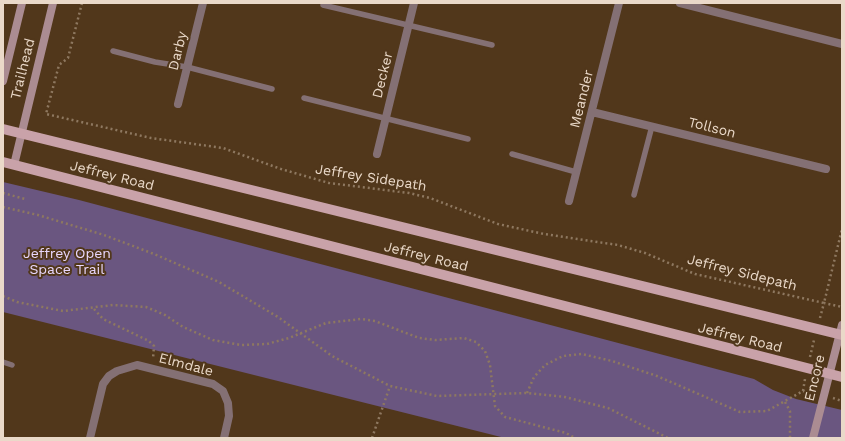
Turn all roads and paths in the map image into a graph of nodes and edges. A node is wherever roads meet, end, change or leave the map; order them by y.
1 (22, 3) edge
2 (53, 3) edge
3 (82, 3) edge
4 (203, 3) edge
5 (414, 3) edge
6 (619, 3) edge
7 (680, 3) edge
8 (323, 5) dead end
9 (408, 25) junction
10 (842, 44) edge
11 (492, 45) dead end
12 (113, 51) dead end
13 (187, 67) junction
14 (3, 81) edge
15 (272, 89) dead end
16 (304, 98) dead end
17 (178, 104) dead end
18 (592, 112) junction
19 (385, 119) junction
20 (652, 126) junction
21 (3, 129) edge
22 (21, 134) junction
23 (468, 139) dead end
24 (377, 154) dead end
25 (512, 154) dead end
26 (3, 162) edge
27 (14, 165) junction
28 (826, 169) dead end
29 (576, 172) junction
30 (3, 193) edge
31 (634, 195) dead end
32 (25, 199) dead end
33 (569, 201) dead end
34 (3, 207) edge
35 (842, 229) edge
36 (3, 296) edge
37 (824, 303) junction
38 (842, 307) edge
39 (94, 308) junction
40 (817, 328) junction
41 (841, 331) edge
42 (300, 333) junction
43 (3, 362) edge
44 (12, 365) dead end
45 (152, 368) junction
46 (808, 369) junction
47 (829, 374) junction
48 (842, 377) edge
49 (390, 386) junction
50 (527, 393) junction
51 (492, 394) junction
52 (785, 402) junction
53 (90, 438) edge
54 (224, 438) edge
55 (372, 438) edge
56 (575, 438) edge
57 (668, 438) edge
58 (790, 438) edge
59 (813, 438) edge

1 - 14 street, Trailhead
2 - 22 street, Trailhead
3 - 37 path, Jeffrey Sidepath
4 - 13 street, Darby
5 - 9 street, Decker
6 - 18 street, Meander
7 - 10 street
8 - 9 lane
9 - 11 lane
9 - 19 street, Decker
12 - 13 lane
13 - 15 lane
13 - 17 street, Darby
16 - 19 lane
18 - 20 street, Tollson
18 - 29 street, Meander
19 - 23 lane
19 - 24 street, Decker
20 - 28 street, Tollson
20 - 31 lane
21 - 22 main road, Jeffrey Road
22 - 27 street, Trailhead
22 - 40 main road, Jeffrey Road
25 - 29 lane
26 - 27 main road, Jeffrey Road
27 - 46 main road, Jeffrey Road
29 - 33 street, Meander
30 - 32 path
34 - 42 path
35 - 37 path
36 - 39 path
37 - 38 path
37 - 40 path
39 - 42 path
39 - 45 path
40 - 41 main road, Jeffrey Road
40 - 46 path
41 - 47 street, Encore
42 - 49 path
42 - 51 path
43 - 44 lane
45 - 53 street, Elmdale
45 - 54 street, Elmdale
46 - 47 main road, Jeffrey Road
46 - 52 path
47 - 48 main road, Jeffrey Road
47 - 59 street, Encore
49 - 51 path
49 - 55 path
50 - 51 path
50 - 52 path
50 - 57 path
51 - 56 path
52 - 58 path

